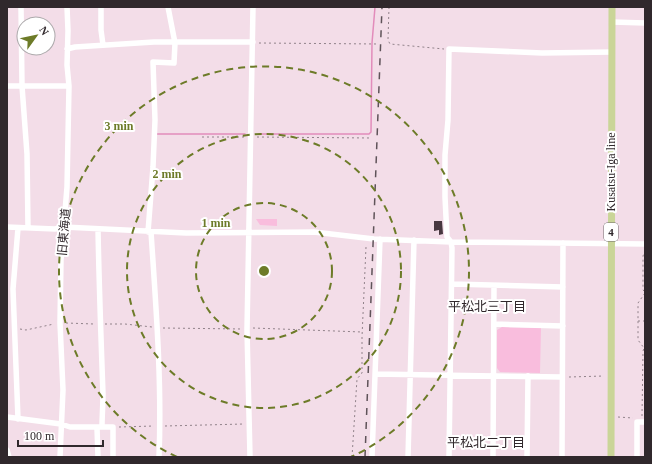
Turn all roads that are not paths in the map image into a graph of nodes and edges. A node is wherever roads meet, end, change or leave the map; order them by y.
1 (21, 7) edge
2 (67, 7) edge
3 (101, 7) edge
4 (168, 7) edge
5 (253, 7) edge
6 (612, 7) edge
7 (612, 22) junction
8 (645, 23) edge
9 (253, 42) junction
10 (175, 43) junction
11 (104, 45) junction
12 (67, 49) junction
13 (612, 52) junction
14 (7, 86) edge
15 (22, 86) junction
16 (69, 86) junction
17 (7, 227) edge
18 (64, 227) junction
19 (18, 228) junction
20 (28, 228) junction
21 (98, 229) junction
22 (150, 232) junction
23 (248, 233) junction
24 (380, 239) junction
25 (414, 240) junction
26 (451, 242) junction
27 (563, 243) junction
28 (611, 244) junction
29 (645, 244) edge
30 (452, 284) junction
31 (494, 286) junction
32 (563, 287) junction
33 (494, 324) junction
34 (563, 326) junction
35 (375, 374) junction
36 (411, 375) junction
37 (450, 375) junction
38 (494, 376) junction
39 (528, 376) junction
40 (562, 376) junction
41 (7, 418) edge
42 (18, 419) junction
43 (644, 422) edge
44 (61, 424) junction
45 (100, 428) junction
46 (7, 450) edge
47 (645, 454) edge
48 (637, 456) edge
49 (9, 457) edge
50 (60, 457) edge
51 (98, 457) edge
52 (113, 457) edge
53 (159, 457) edge
54 (250, 457) edge
55 (372, 457) edge
56 (408, 457) edge
57 (449, 457) edge
58 (493, 457) edge
59 (527, 457) edge
60 (562, 457) edge
61 (611, 457) edge

1 - 15 street
2 - 12 street, 旧東海道
3 - 11 street
4 - 10 street
5 - 9 street
6 - 7 main road, Kusatsu-Iga line / 4
7 - 8 street
7 - 13 main road, Kusatsu-Iga line / 4
9 - 10 street
9 - 23 street
10 - 11 street
10 - 22 street
11 - 12 street
12 - 16 street, 旧東海道
13 - 26 street
13 - 28 main road, Kusatsu-Iga line / 4
14 - 15 street
15 - 16 street
15 - 20 street
16 - 18 street, 旧東海道
17 - 19 street
18 - 20 street
18 - 21 street
18 - 44 street, 旧東海道
19 - 20 street
19 - 42 street
21 - 22 street
21 - 45 street
22 - 23 street
22 - 53 street
23 - 24 street
23 - 54 street
24 - 25 street
24 - 35 street
25 - 26 street
25 - 36 street
26 - 27 street
26 - 30 street
27 - 28 street
27 - 32 street
28 - 29 street
28 - 61 main road, Kusatsu-Iga line / 4
30 - 31 street
30 - 37 street
31 - 32 street
31 - 33 street
32 - 34 street
33 - 34 street
33 - 38 street
34 - 40 street
35 - 36 street
35 - 55 street
36 - 37 street
36 - 56 street
37 - 38 street
37 - 57 street
38 - 39 street
38 - 58 street
39 - 40 street
39 - 59 street
40 - 60 street
41 - 42 street
42 - 44 street
43 - 48 street
44 - 45 street
44 - 50 street, 旧東海道
45 - 51 street
45 - 52 street
46 - 49 street
47 - 48 street

